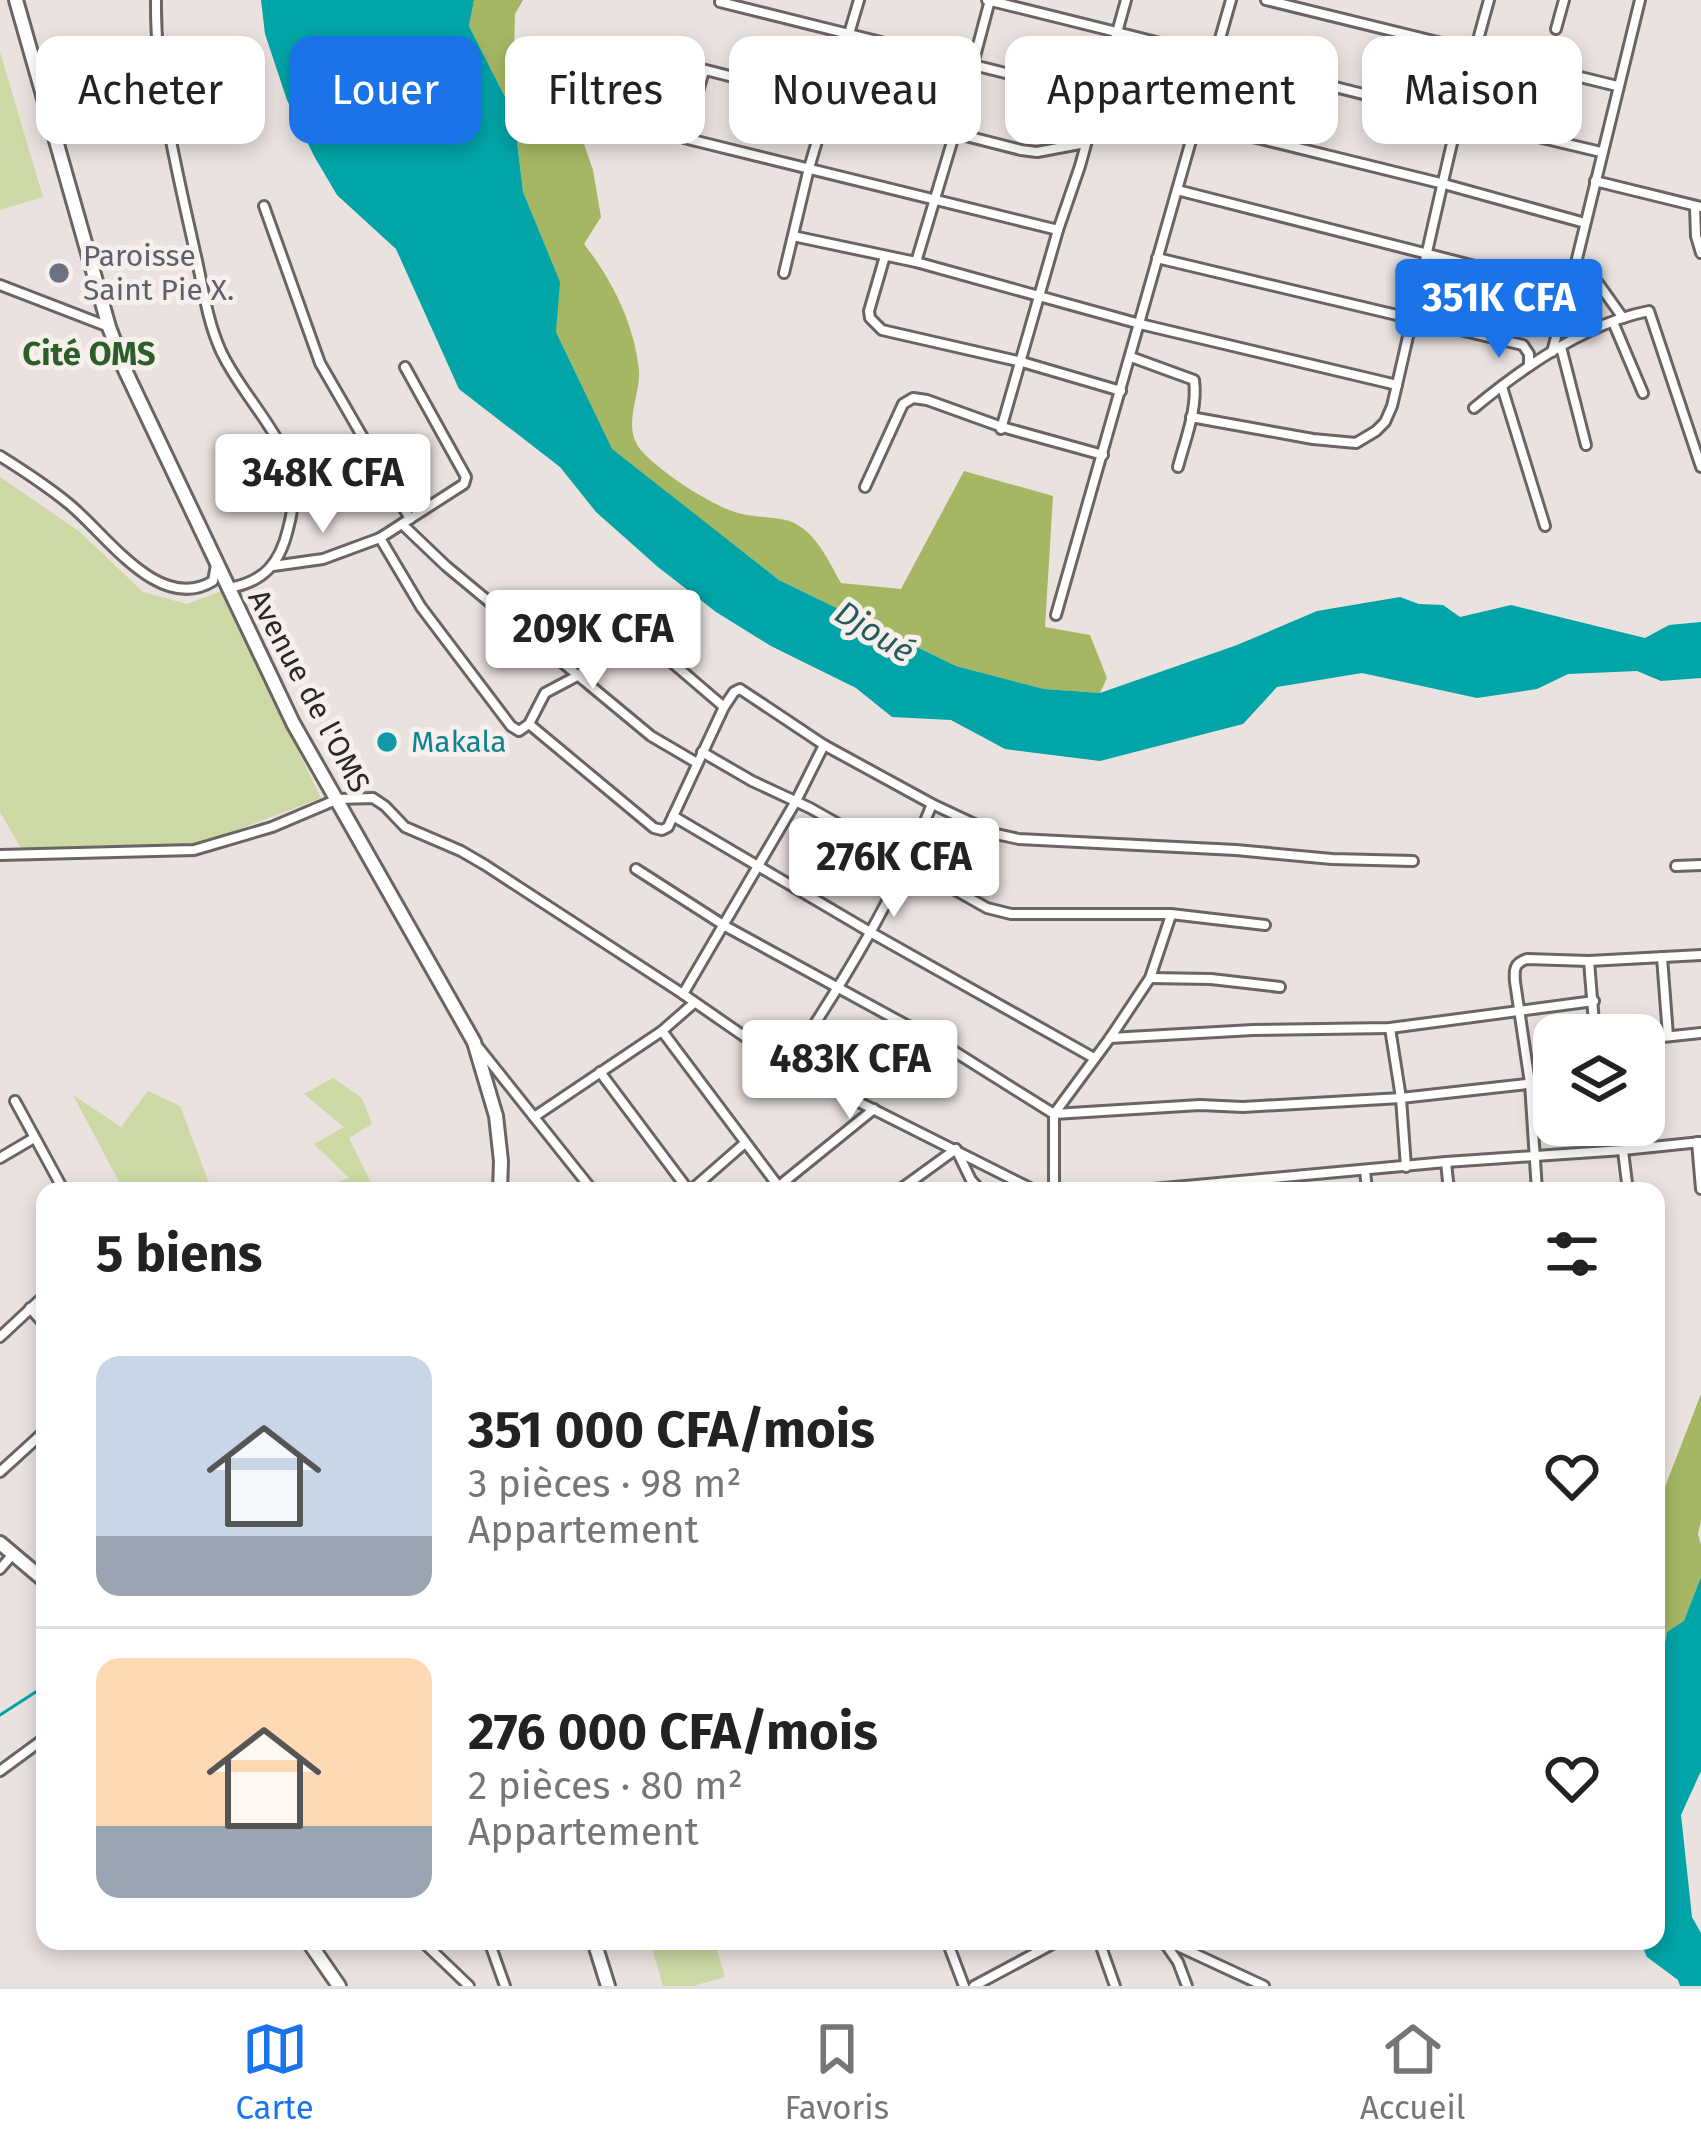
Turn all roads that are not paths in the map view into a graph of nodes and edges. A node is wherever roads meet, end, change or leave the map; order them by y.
1 (16, 0) edge
2 (156, 0) edge
3 (859, 0) edge
4 (989, 0) edge
5 (1126, 0) edge
6 (1231, 0) edge
7 (1265, 0) edge
8 (1489, 0) edge
9 (1564, 0) edge
10 (1640, 0) edge
11 (720, 2) edge
12 (1556, 29) dead end
13 (1118, 32) junction
14 (849, 35) junction
15 (853, 36) edge
16 (979, 36) edge
17 (1117, 36) edge
18 (1135, 36) edge
19 (1221, 36) edge
20 (1415, 36) edge
21 (1478, 36) edge
22 (1582, 77) edge
23 (1617, 86) junction
24 (981, 138) edge
25 (705, 143) edge
26 (816, 144) edge
27 (951, 144) edge
28 (1080, 144) edge
29 (1085, 144) edge
30 (1191, 144) edge
31 (1279, 144) edge
32 (1452, 144) edge
33 (1567, 144) edge
34 (1601, 152) junction
35 (809, 168) junction
36 (1595, 181) junction
37 (1444, 184) junction
38 (1178, 190) junction
39 (934, 198) junction
40 (264, 206) dead end
41 (1698, 207) edge
42 (1585, 223) junction
43 (1058, 230) junction
44 (793, 236) junction
45 (1426, 253) junction
46 (1701, 253) edge
47 (886, 256) junction
48 (1157, 258) junction
49 (916, 262) junction
50 (1574, 271) junction
51 (784, 272) dead end
52 (0, 285) edge
53 (1569, 290) junction
54 (1041, 296) junction
55 (1411, 317) junction
56 (1618, 320) junction
57 (1140, 323) junction
58 (110, 327) junction
59 (1556, 350) junction
60 (1131, 357) junction
61 (1022, 362) junction
62 (1529, 366) junction
63 (404, 367) dead end
64 (1396, 385) junction
65 (1502, 387) junction
66 (1121, 392) junction
67 (1643, 393) dead end
68 (1474, 408) dead end
69 (1191, 417) junction
70 (1002, 428) junction
71 (1586, 446) dead end
72 (1103, 455) junction
73 (0, 456) edge
74 (1178, 467) dead end
75 (1701, 467) edge
76 (865, 487) dead end
77 (406, 522) junction
78 (1545, 526) dead end
79 (380, 538) junction
80 (217, 564) junction
81 (273, 566) junction
82 (227, 588) junction
83 (1056, 615) dead end
84 (579, 675) junction
85 (724, 707) junction
86 (529, 724) junction
87 (824, 746) junction
88 (702, 752) junction
89 (697, 763) junction
90 (338, 799) junction
91 (796, 801) junction
92 (932, 804) junction
93 (674, 817) junction
94 (0, 855) edge
95 (1413, 861) dead end
96 (906, 863) junction
97 (758, 866) junction
98 (1676, 866) dead end
99 (1701, 866) edge
100 (636, 869) dead end
101 (1171, 914) junction
102 (1265, 925) dead end
103 (725, 926) junction
104 (870, 932) junction
105 (1701, 955) edge
106 (1662, 957) junction
107 (1588, 961) junction
108 (1150, 978) junction
109 (840, 986) junction
110 (1280, 987) dead end
111 (683, 994) junction
112 (1594, 1001) junction
113 (694, 1003) junction
114 (1521, 1010) junction
115 (1594, 1014) edge
116 (1390, 1028) junction
117 (662, 1031) junction
118 (1701, 1033) edge
119 (1665, 1036) edge
120 (1669, 1036) junction
121 (1110, 1038) junction
122 (474, 1042) junction
123 (1094, 1058) junction
124 (787, 1066) junction
125 (600, 1072) junction
126 (1530, 1083) junction
127 (1533, 1083) edge
128 (1401, 1098) junction
129 (15, 1101) dead end
130 (874, 1109) junction
131 (1054, 1114) junction
132 (534, 1118) junction
133 (34, 1138) junction
134 (1699, 1142) edge
135 (745, 1143) junction
136 (1636, 1148) joint
137 (956, 1149) junction
138 (1623, 1150) junction
139 (0, 1158) edge
140 (1534, 1158) junction
141 (1446, 1162) junction
142 (1406, 1167) junction
143 (1365, 1171) junction
144 (1275, 1177) junction
145 (59, 1182) edge
146 (500, 1182) edge
147 (586, 1182) edge
148 (683, 1182) edge
149 (700, 1182) edge
150 (775, 1182) edge
151 (788, 1182) edge
152 (910, 1182) edge
153 (973, 1182) edge
154 (1019, 1182) edge
155 (1054, 1182) edge
156 (1224, 1182) edge
157 (1275, 1182) edge
158 (1366, 1182) edge
159 (1448, 1182) edge
160 (1536, 1182) edge
161 (1627, 1182) edge
162 (1701, 1190) edge
163 (36, 1303) edge
164 (30, 1308) junction
165 (36, 1315) edge
166 (0, 1337) edge
167 (36, 1439) edge
168 (0, 1472) edge
169 (0, 1544) edge
170 (14, 1553) junction
171 (0, 1568) edge
172 (36, 1573) edge
173 (36, 1745) edge
174 (0, 1771) edge
175 (314, 1950) edge
176 (431, 1950) edge
177 (492, 1950) edge
178 (597, 1950) edge
179 (950, 1950) edge
180 (1041, 1950) edge
181 (1102, 1950) edge
182 (1171, 1950) edge
183 (1185, 1950) edge
184 (339, 1986) edge
185 (469, 1986) edge
186 (505, 1986) edge
187 (608, 1986) edge
188 (964, 1986) edge
189 (974, 1986) edge
190 (1115, 1986) edge
191 (1186, 1986) edge
192 (1264, 1986) edge

1 - 58 street, Avenue de l'OMS
2 - 81 street
3 - 14 street
4 - 13 street
4 - 16 street
5 - 13 street
6 - 19 street
7 - 20 street
8 - 21 street
9 - 12 street
10 - 23 street
11 - 14 street
13 - 17 street
13 - 18 street
14 - 15 street
22 - 23 street
23 - 34 street
24 - 28 street
25 - 35 street
26 - 35 street
27 - 39 street
29 - 43 street
30 - 38 street
31 - 37 street
32 - 37 street
33 - 34 street
34 - 36 street
35 - 39 street
35 - 44 street
36 - 41 street
36 - 42 street
37 - 42 street
37 - 45 street
38 - 45 street
38 - 48 street
39 - 43 street
39 - 49 street
40 - 77 street
41 - 46 street
42 - 50 street
43 - 54 street
44 - 47 street
44 - 51 street
45 - 53 street
45 - 55 street
47 - 49 street
47 - 61 street
48 - 55 street
48 - 57 street
49 - 54 street
50 - 53 street
50 - 56 street
52 - 58 street
53 - 59 street
54 - 57 street
54 - 61 street
55 - 62 street
55 - 64 street
56 - 59 street
56 - 67 street
56 - 75 street
57 - 60 street
57 - 64 street
58 - 80 street, Avenue de l'OMS
59 - 62 street
59 - 71 street
60 - 66 street
60 - 69 street
61 - 66 street
61 - 70 street
62 - 65 street
63 - 77 street
64 - 69 street
65 - 68 street
65 - 78 street
66 - 72 street
69 - 74 street
70 - 72 street
70 - 76 street
72 - 83 street
73 - 80 street
77 - 79 street
77 - 84 street
79 - 81 street
79 - 86 street
80 - 82 street, Avenue de l'OMS
81 - 82 street
82 - 90 street, Avenue de l'OMS
84 - 85 street
84 - 86 street
84 - 89 street
85 - 87 street
85 - 88 street
86 - 93 street
87 - 91 street
87 - 92 street
88 - 89 street
88 - 91 street
89 - 93 street
90 - 94 street
90 - 111 street
90 - 122 street, Avenue de l'OMS
91 - 96 street
91 - 97 street
92 - 95 street
92 - 96 street
93 - 97 street
96 - 101 street
96 - 104 street
97 - 103 street
97 - 104 street
98 - 99 street
100 - 103 street
101 - 102 street
101 - 108 street
103 - 109 street
103 - 111 street
104 - 109 street
104 - 123 street
105 - 106 street
106 - 107 street
106 - 120 street
107 - 112 street
107 - 114 street
108 - 110 street
108 - 121 street
109 - 124 street
109 - 131 street
111 - 113 street
112 - 114 street
112 - 115 street
113 - 117 street
113 - 124 street
114 - 116 street
114 - 126 street
116 - 121 street
116 - 128 street
117 - 125 street
117 - 135 street
118 - 120 street
119 - 120 street
121 - 123 street
122 - 132 street
122 - 146 street, Avenue de l'OMS
123 - 131 street
124 - 130 street
125 - 132 street
125 - 148 street
126 - 127 street
126 - 128 street
126 - 140 street
128 - 131 street
128 - 142 street
129 - 133 street
130 - 137 street
130 - 151 street
131 - 155 street
132 - 147 street
133 - 139 street
133 - 145 street
134 - 136 street
134 - 162 street
135 - 149 street
135 - 150 street
136 - 138 street
137 - 152 street
137 - 153 street
137 - 154 street
138 - 140 street
138 - 161 street
140 - 141 street
140 - 160 street
141 - 142 street
141 - 159 street
142 - 143 street
143 - 144 street
143 - 158 street
144 - 156 street
144 - 157 street
163 - 164 street
164 - 165 street
164 - 166 street
167 - 168 street
169 - 170 street
170 - 171 street
170 - 172 street
173 - 174 street
175 - 184 street
176 - 185 street
177 - 186 street
178 - 187 street
179 - 188 street
180 - 189 street
181 - 190 street
182 - 191 street
183 - 192 street

